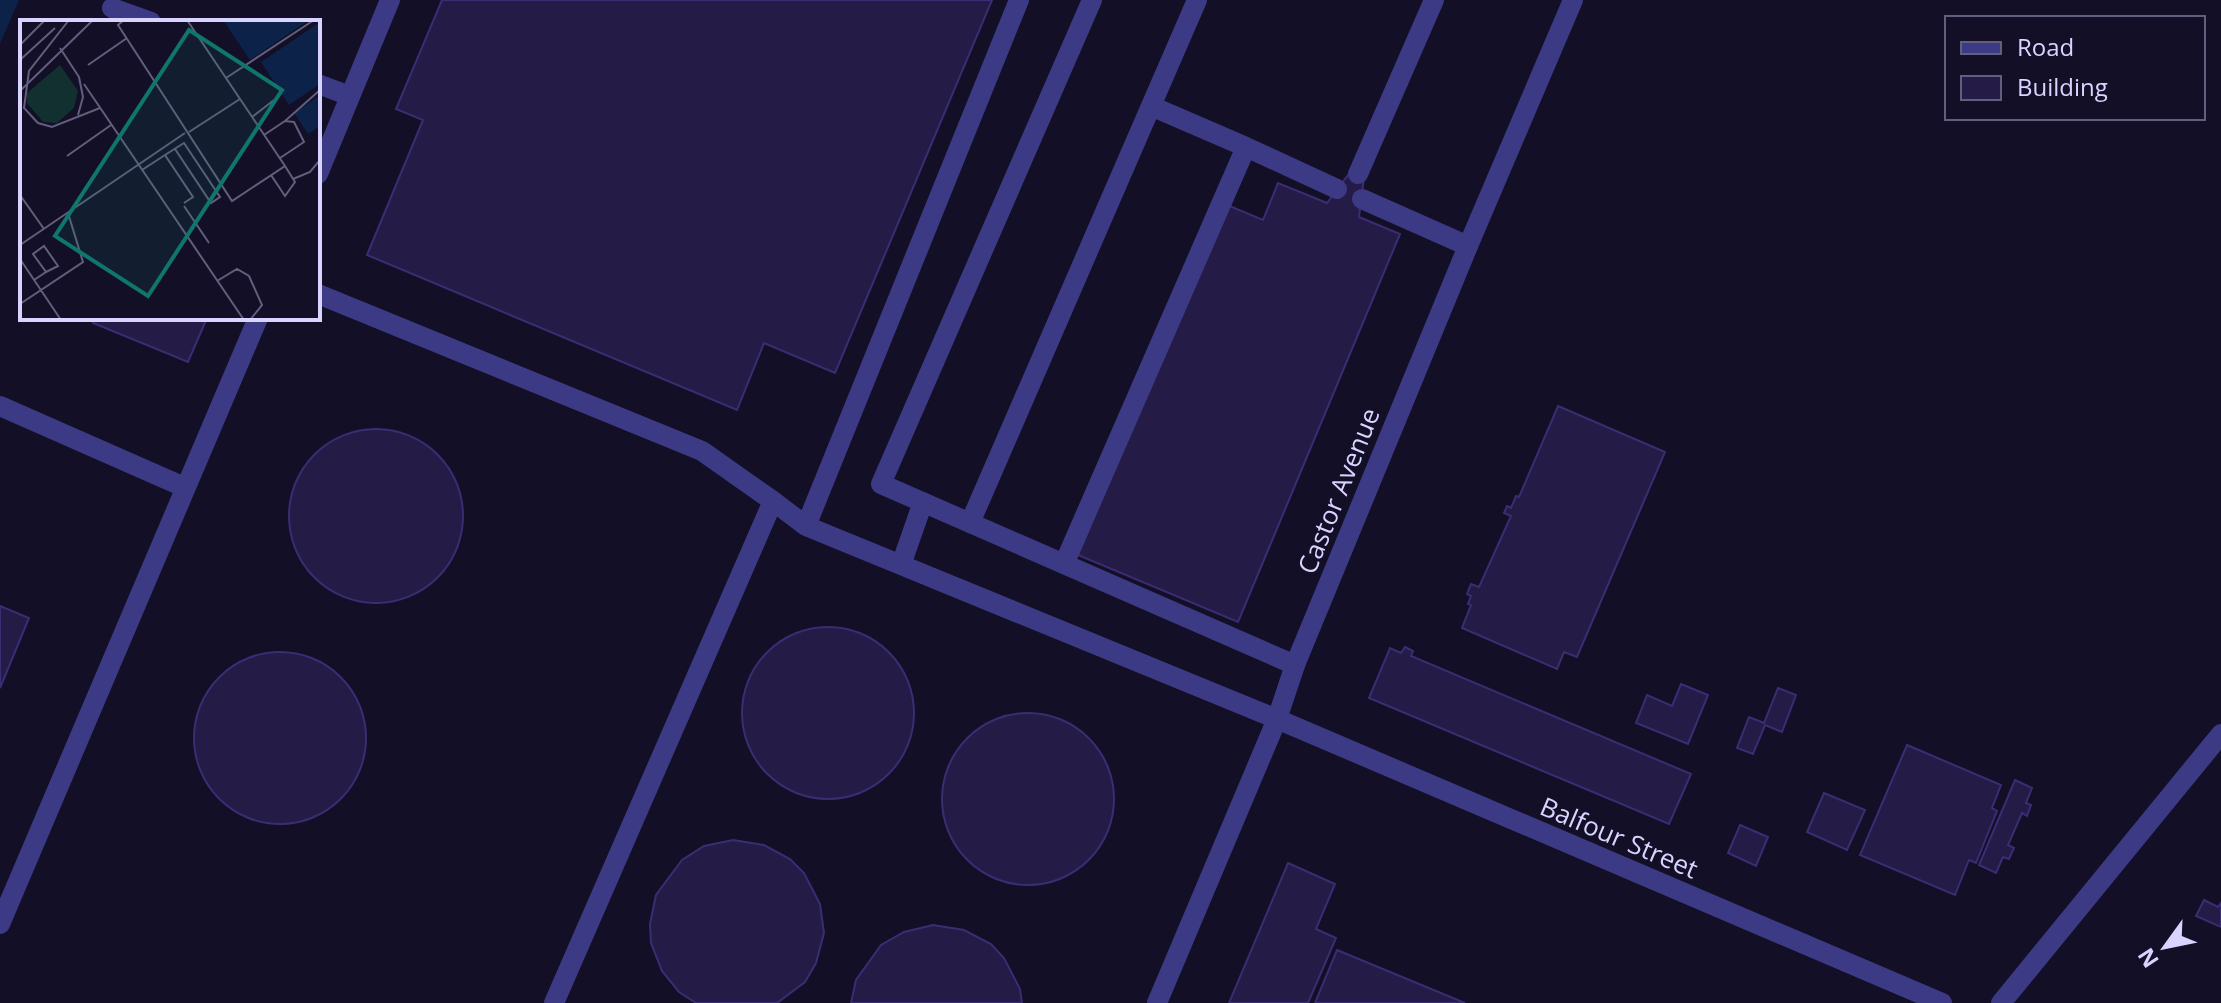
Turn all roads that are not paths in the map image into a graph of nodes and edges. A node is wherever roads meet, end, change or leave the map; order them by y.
1 (390, 0) edge
2 (1019, 0) edge
3 (1092, 0) edge
4 (1197, 0) edge
5 (1434, 0) edge
6 (1573, 0) edge
7 (112, 8) dead end
8 (145, 20) edge
9 (320, 85) edge
10 (350, 96) junction
11 (1151, 106) junction
12 (1246, 147) junction
13 (320, 169) edge
14 (1358, 174) dead end
15 (1337, 189) dead end
16 (1362, 199) dead end
17 (1468, 246) junction
18 (320, 295) edge
19 (257, 320) edge
20 (0, 406) edge
21 (184, 487) junction
22 (773, 501) junction
23 (923, 502) junction
24 (970, 523) junction
25 (806, 526) junction
26 (1064, 564) junction
27 (901, 565) junction
28 (1295, 665) junction
29 (1277, 719) junction
30 (2221, 734) edge
31 (0, 924) edge
32 (554, 1003) edge
33 (1157, 1003) edge
34 (1942, 1003) edge
35 (2001, 1003) edge

1 - 10 street
2 - 25 street
3 - 23 street
4 - 11 street
5 - 14 street
6 - 17 street, Castor Avenue
7 - 8 street
9 - 10 street
10 - 13 street
11 - 12 street
11 - 24 street
12 - 15 street
12 - 26 street
16 - 17 street
17 - 28 street, Castor Avenue
18 - 22 street, Balfour Street
19 - 21 street
20 - 21 street
21 - 31 street
22 - 25 street, Balfour Street
22 - 32 street
23 - 24 street
23 - 27 street
24 - 26 street
25 - 27 street, Balfour Street
26 - 28 street
27 - 29 street, Balfour Street
28 - 29 street, Castor Avenue
29 - 33 street, Castor Avenue
29 - 34 street, Balfour Street
30 - 35 street

